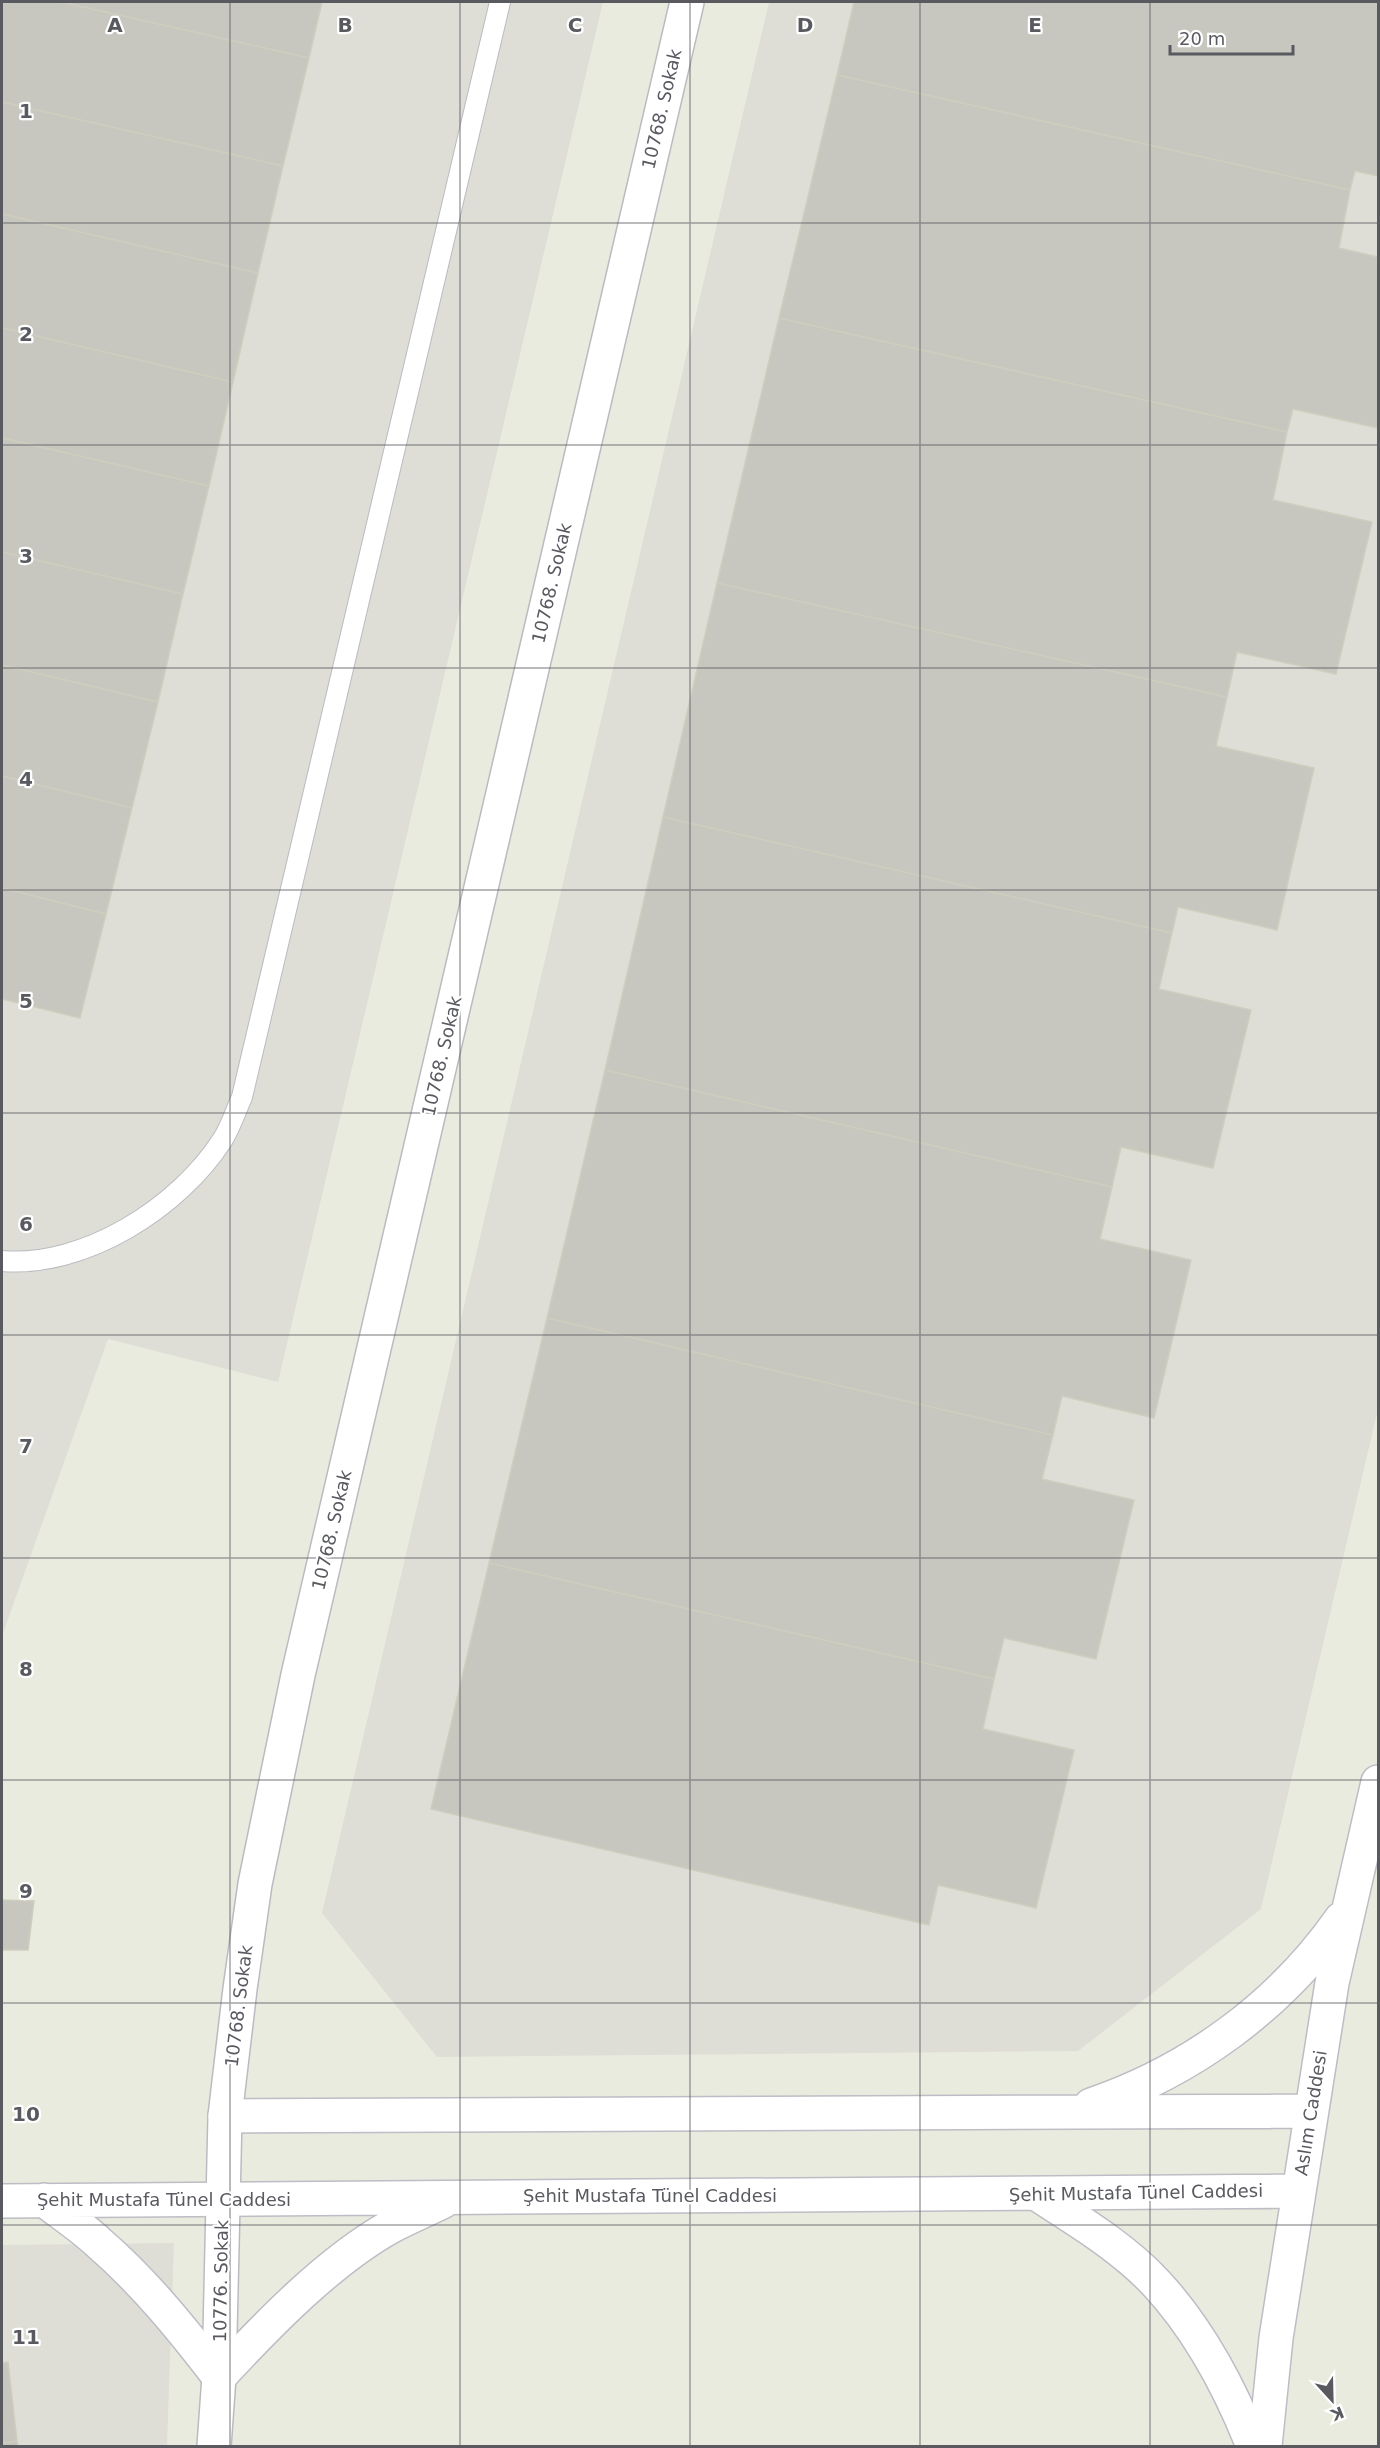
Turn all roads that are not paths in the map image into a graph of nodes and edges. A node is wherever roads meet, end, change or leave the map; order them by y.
1 (500, 2) edge
2 (687, 2) edge
3 (2, 1261) edge
4 (1378, 1782) edge
5 (1349, 1908) junction
6 (1311, 2111) junction
7 (1070, 2112) junction
8 (225, 2116) junction
9 (1299, 2191) junction
10 (1037, 2194) junction
11 (451, 2198) junction
12 (222, 2199) junction
13 (44, 2200) junction
14 (2, 2201) edge
15 (219, 2377) junction
16 (214, 2446) edge
17 (1253, 2446) edge
18 (1265, 2446) edge

1 - 3 lane
2 - 8 street, 10768. Sokak
4 - 5 street, Aslım Caddesi
5 - 6 street, Aslım Caddesi
5 - 7 street
6 - 7 street
6 - 9 street, Aslım Caddesi
7 - 8 street
8 - 12 street, 10776. Sokak
9 - 10 street, Şehit Mustafa Tünel Caddesi
9 - 18 street, Aslım Caddesi
10 - 11 street, Şehit Mustafa Tünel Caddesi
10 - 17 street
11 - 12 street, Şehit Mustafa Tünel Caddesi
11 - 15 street
12 - 13 street, Şehit Mustafa Tünel Caddesi
12 - 15 street, 10776. Sokak
13 - 14 street, Şehit Mustafa Tünel Caddesi
13 - 15 street
15 - 16 street, 10776. Sokak

